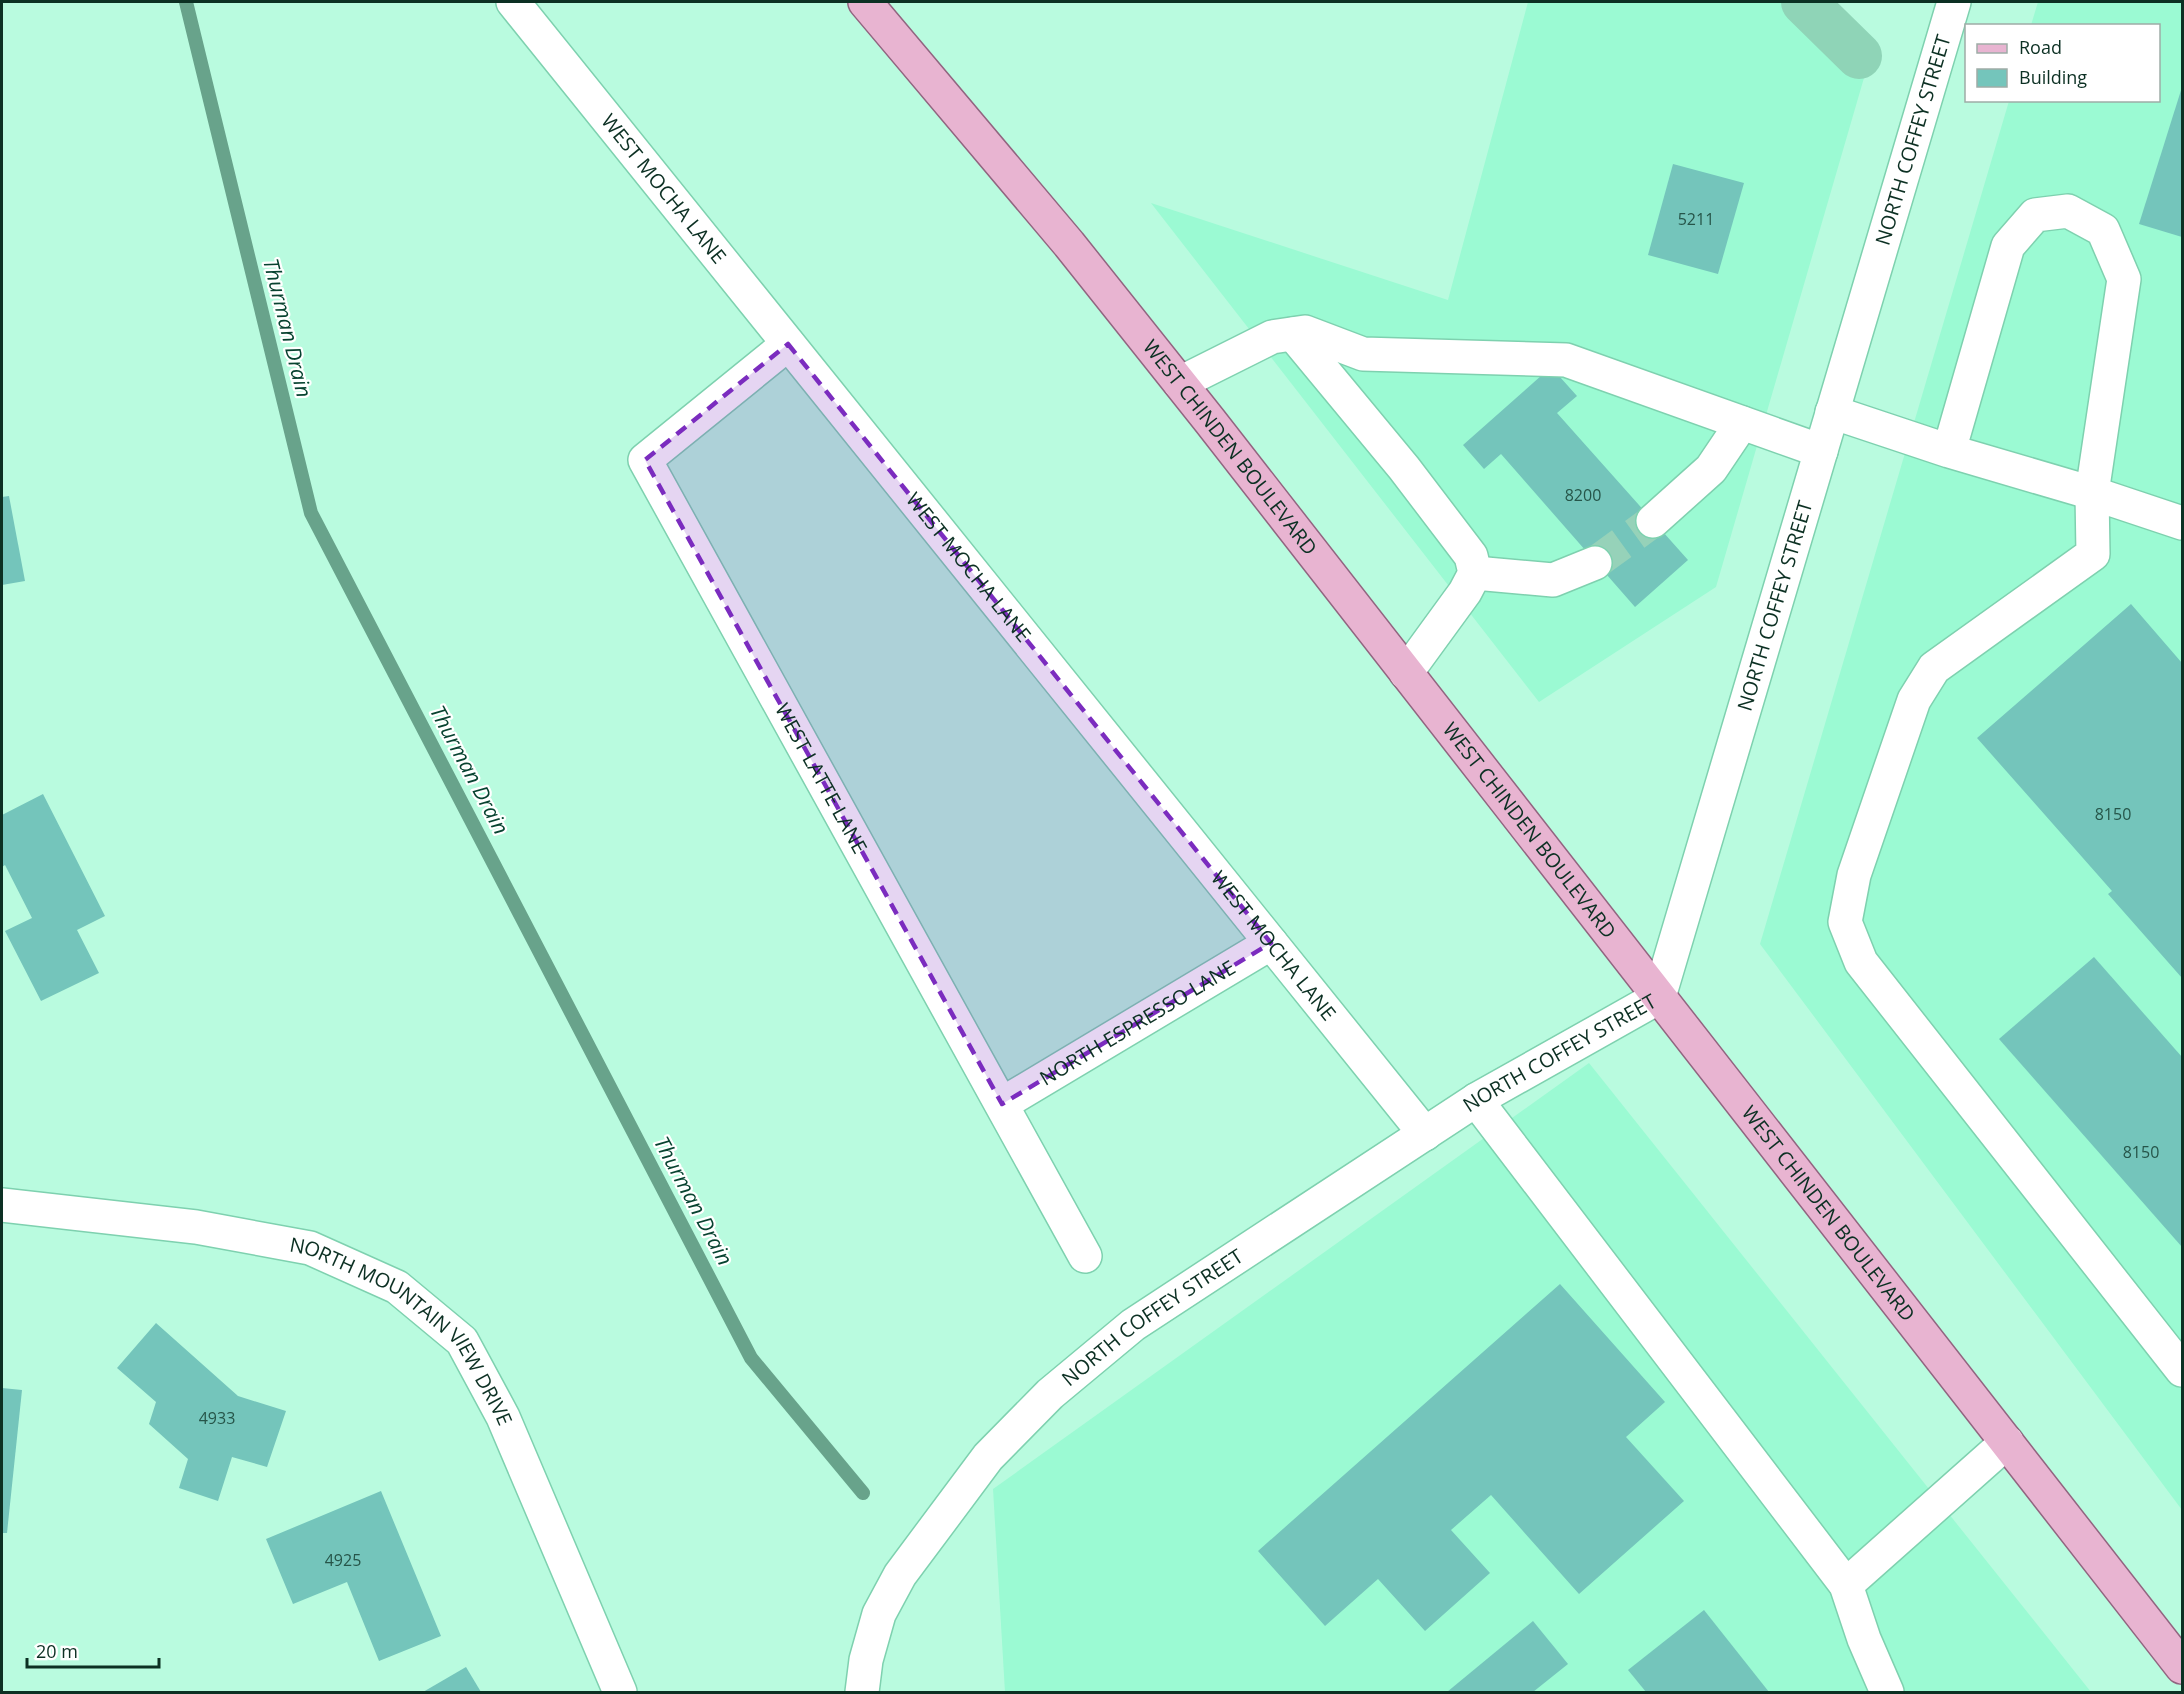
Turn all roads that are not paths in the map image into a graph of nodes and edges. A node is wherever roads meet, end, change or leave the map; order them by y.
1 (513, 2) edge
2 (865, 2) edge
3 (1954, 2) edge
4 (1293, 334) junction
5 (788, 344) junction
6 (1180, 383) junction
7 (1833, 412) junction
8 (1742, 423) junction
9 (1821, 451) junction
10 (1949, 451) junction
11 (2092, 493) junction
12 (1653, 521) tunnel mouth
13 (2182, 523) edge
14 (1595, 563) tunnel mouth
15 (1475, 573) junction
16 (1406, 673) junction
17 (1271, 943) junction
18 (1659, 997) junction
19 (1476, 1100) junction
20 (1002, 1104) junction
21 (1425, 1134) junction
22 (2, 1205) edge
23 (1085, 1256) dead end
24 (2182, 1370) edge
25 (2007, 1442) junction
26 (1846, 1585) junction
27 (2182, 1667) edge
28 (620, 1692) edge
29 (862, 1692) edge
30 (1887, 1692) edge

1 - 5 street, WEST MOCHA LANE
2 - 6 main road, WEST CHINDEN BOULEVARD
3 - 7 street, NORTH COFFEY STREET
4 - 6 street
4 - 8 street
4 - 15 street
5 - 17 street, WEST MOCHA LANE
5 - 20 street, WEST LATTE LANE
6 - 16 main road, WEST CHINDEN BOULEVARD
7 - 9 street, NORTH COFFEY STREET
7 - 10 street
8 - 9 street
8 - 12 street
9 - 18 street, NORTH COFFEY STREET
10 - 11 street
10 - 11 street
11 - 13 street
11 - 24 street
14 - 15 street
15 - 16 street
16 - 18 main road, WEST CHINDEN BOULEVARD
17 - 20 street, NORTH ESPRESSO LANE
17 - 21 street, WEST MOCHA LANE
18 - 19 street, NORTH COFFEY STREET
18 - 25 main road, WEST CHINDEN BOULEVARD
19 - 21 street, NORTH COFFEY STREET
19 - 26 street
20 - 23 street, WEST LATTE LANE
21 - 29 street, NORTH COFFEY STREET
22 - 28 street, NORTH MOUNTAIN VIEW DRIVE
25 - 26 street
25 - 27 main road, WEST CHINDEN BOULEVARD
26 - 30 street

